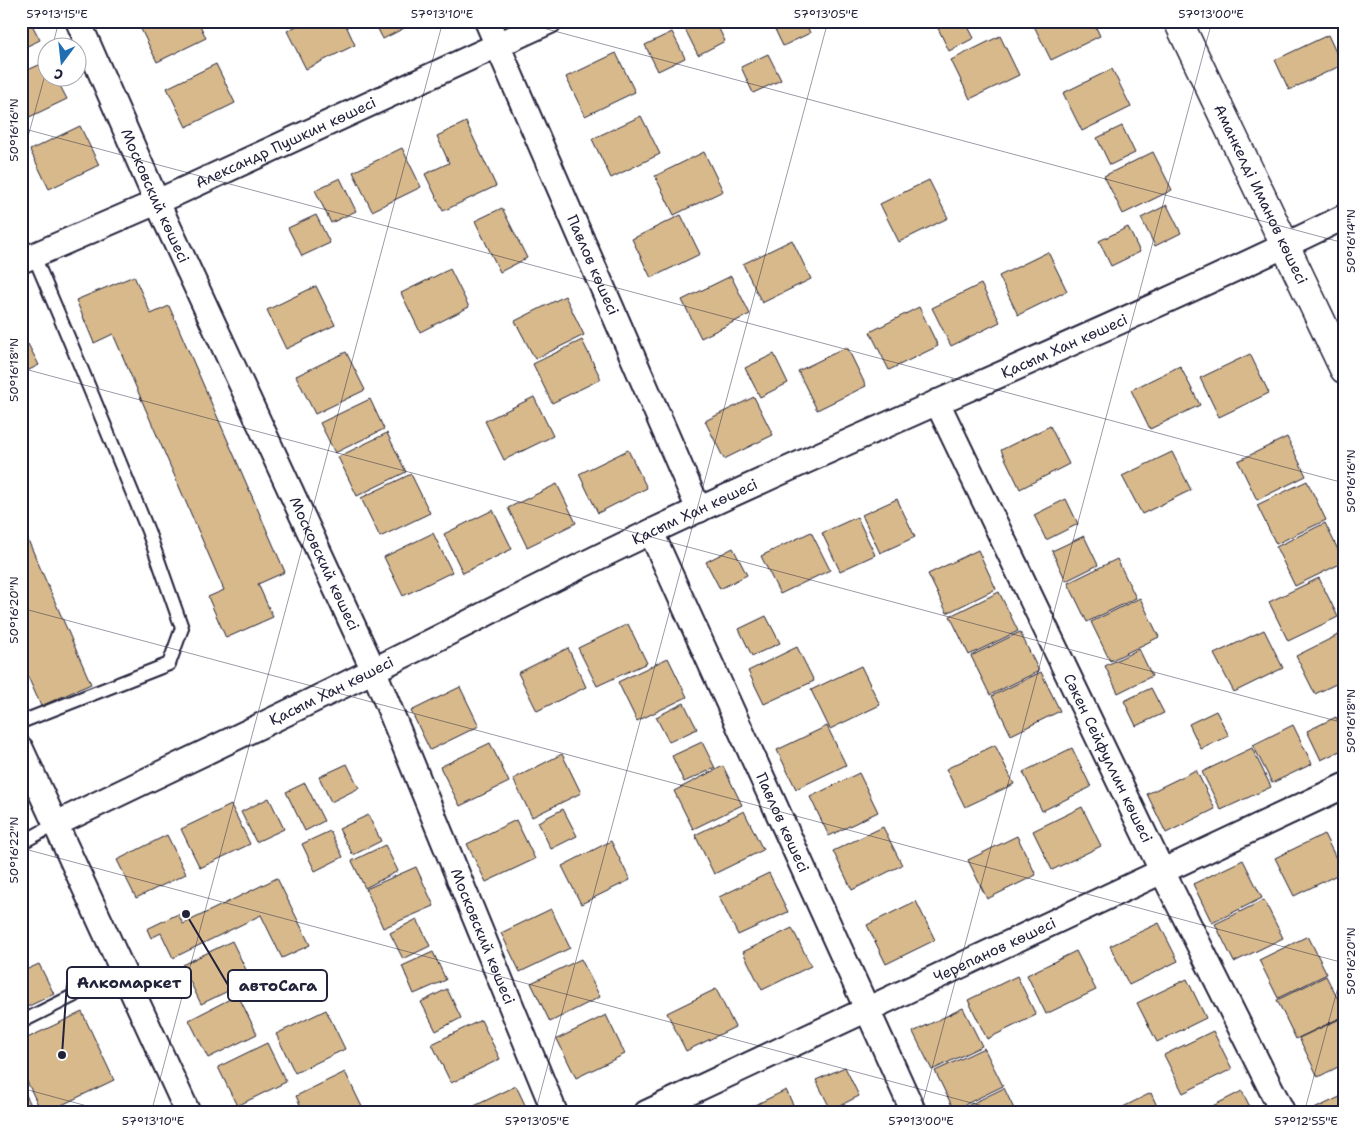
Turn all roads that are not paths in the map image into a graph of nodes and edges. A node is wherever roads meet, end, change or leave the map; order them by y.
1 (78, 21) edge
2 (487, 21) edge
3 (550, 21) edge
4 (1178, 21) edge
5 (497, 45) junction
6 (157, 202) junction
7 (1344, 217) edge
8 (1285, 245) junction
9 (28, 259) edge
10 (1344, 369) edge
11 (937, 402) junction
12 (699, 510) junction
13 (651, 532) junction
14 (374, 671) junction
15 (21, 722) edge
16 (21, 749) edge
17 (1344, 786) edge
18 (56, 824) junction
19 (21, 842) edge
20 (1163, 873) junction
21 (123, 971) junction
22 (866, 1008) junction
23 (21, 1022) edge
24 (188, 1113) edge
25 (555, 1113) edge
26 (646, 1113) edge
27 (914, 1113) edge
28 (1283, 1113) edge

1 - 6 street, Московский көшесі
2 - 5 street, Павлов көшесі
3 - 5 street, Александр Пушкин көшесі
4 - 8 main road, Аманкелді Иманов көшесі
5 - 6 street, Александр Пушкин көшесі
5 - 12 street, Павлов көшесі
6 - 9 street, Александр Пушкин көшесі
6 - 14 street, Московский көшесі
7 - 8 street, Қасым Хан көшесі
8 - 10 main road, Аманкелді Иманов көшесі
8 - 11 street, Қасым Хан көшесі
9 - 15 lane
11 - 12 street, Қасым Хан көшесі
11 - 20 street, Сәкен Сейфуллин көшесі
12 - 13 street, Қасым Хан көшесі
13 - 14 street, Қасым Хан көшесі
13 - 22 street, Павлов көшесі
14 - 18 street, Қасым Хан көшесі
14 - 25 street, Московский көшесі
16 - 18 street
17 - 20 street, Черепанов көшесі
18 - 19 lane
18 - 21 street
20 - 22 street, Черепанов көшесі
20 - 28 street, Сәкен Сейфуллин көшесі
21 - 23 lane
21 - 24 street
22 - 26 street, Черепанов көшесі
22 - 27 street, Павлов көшесі

